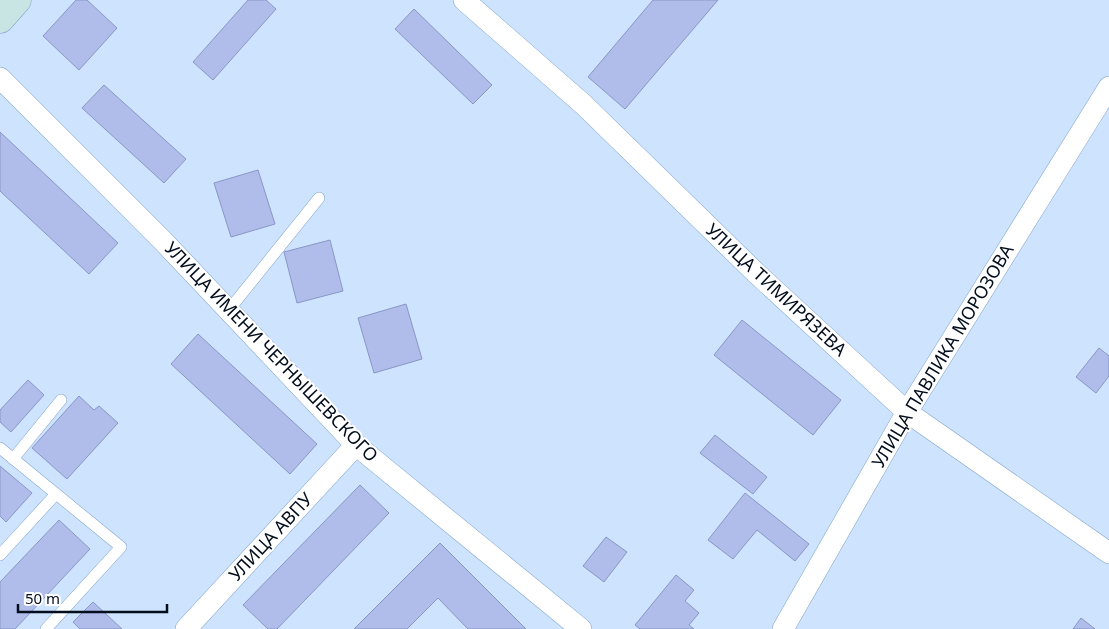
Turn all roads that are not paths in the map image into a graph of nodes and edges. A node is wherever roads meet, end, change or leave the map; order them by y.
1 (17, 0) edge
2 (464, 0) edge
3 (0, 18) edge
4 (0, 78) edge
5 (1109, 87) edge
6 (319, 198) dead end
7 (228, 311) junction
8 (61, 400) dead end
9 (907, 412) junction
10 (356, 445) junction
11 (0, 448) edge
12 (14, 459) junction
13 (56, 494) junction
14 (1109, 553) edge
15 (0, 555) edge
16 (46, 629) edge
17 (186, 629) edge
18 (581, 629) edge
19 (784, 629) edge

1 - 3 street
2 - 9 street, УЛИЦА ТИМИРЯЗЕВА
4 - 7 street, УЛИЦА ИМЕНИ ЧЕРНЫШЕВСКОГО
5 - 9 street, УЛИЦА ПАВЛИКА МОРОЗОВА
6 - 7 lane
7 - 10 street, УЛИЦА ИМЕНИ ЧЕРНЫШЕВСКОГО
8 - 12 lane
9 - 14 street, УЛИЦА ТИМИРЯЗЕВА
9 - 19 street, УЛИЦА ПАВЛИКА МОРОЗОВА
10 - 17 street, УЛИЦА АВПУ
10 - 18 street, УЛИЦА ИМЕНИ ЧЕРНЫШЕВСКОГО
11 - 12 lane
12 - 13 lane
13 - 15 lane
13 - 16 lane

